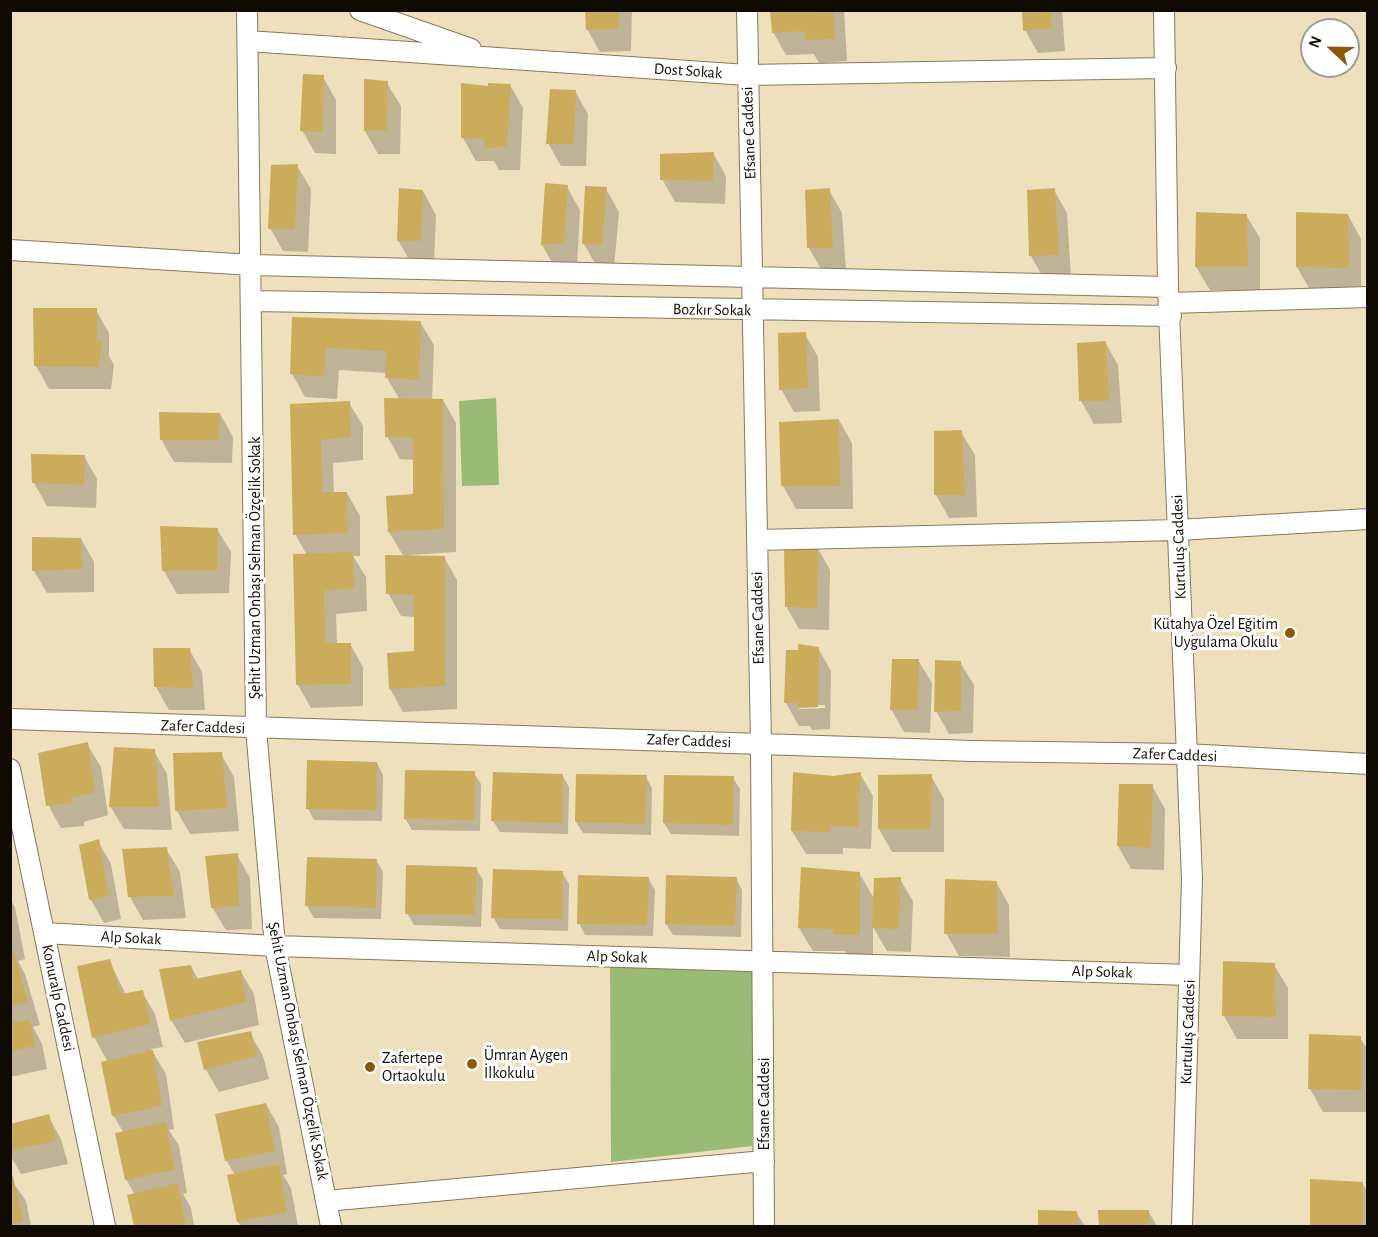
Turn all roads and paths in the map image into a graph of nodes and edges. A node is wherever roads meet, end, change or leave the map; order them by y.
1 (247, 10) edge
2 (360, 10) edge
3 (747, 10) edge
4 (1164, 10) edge
5 (248, 41) junction
6 (496, 58) junction
7 (1166, 68) junction
8 (747, 75) junction
9 (10, 250) edge
10 (252, 266) junction
11 (753, 277) junction
12 (1368, 297) edge
13 (253, 301) junction
14 (1170, 302) junction
15 (753, 310) junction
16 (1368, 519) edge
17 (1178, 530) junction
18 (757, 540) junction
19 (10, 719) edge
20 (256, 729) junction
21 (761, 743) junction
22 (1186, 754) junction
23 (1368, 764) edge
24 (10, 770) edge
25 (44, 933) junction
26 (275, 946) junction
27 (763, 961) junction
28 (1189, 975) junction
29 (764, 1161) junction
30 (326, 1201) junction
31 (102, 1226) edge
32 (331, 1227) edge
33 (764, 1227) edge
34 (1182, 1227) edge

1 - 5 street, Şehit Uzman Onbaşı Selman Özçelik Sokak
2 - 6 street
3 - 8 street, Efsane Caddesi
4 - 7 street, Kurtuluş Caddesi
5 - 6 street, Dost Sokak
5 - 10 street, Şehit Uzman Onbaşı Selman Özçelik Sokak
6 - 8 street, Dost Sokak
7 - 8 street, Dost Sokak
7 - 14 street, Kurtuluş Caddesi
8 - 11 street, Efsane Caddesi
9 - 10 street, Bozkır Sokak
10 - 11 street, Bozkır Sokak
10 - 13 street, Şehit Uzman Onbaşı Selman Özçelik Sokak
11 - 14 street, Bozkır Sokak
11 - 15 street, Efsane Caddesi
12 - 14 street
13 - 15 street, Bozkır Sokak
13 - 20 street, Şehit Uzman Onbaşı Selman Özçelik Sokak
14 - 15 street, Bozkır Sokak
14 - 17 street, Kurtuluş Caddesi
15 - 18 street, Efsane Caddesi
16 - 17 street
17 - 18 street
17 - 22 street, Kurtuluş Caddesi
18 - 21 street, Efsane Caddesi
19 - 20 street, Zafer Caddesi
20 - 21 street, Zafer Caddesi
20 - 26 street, Şehit Uzman Onbaşı Selman Özçelik Sokak
21 - 22 street, Zafer Caddesi
21 - 27 street, Efsane Caddesi
22 - 23 street, Zafer Caddesi
22 - 28 street, Kurtuluş Caddesi
24 - 25 street, Konuralp Caddesi
25 - 26 street, Alp Sokak
25 - 31 street, Konuralp Caddesi
26 - 27 street, Alp Sokak
26 - 30 street, Şehit Uzman Onbaşı Selman Özçelik Sokak
27 - 28 street, Alp Sokak
27 - 29 street, Efsane Caddesi
28 - 34 street, Kurtuluş Caddesi
29 - 30 street
29 - 33 street, Efsane Caddesi
30 - 32 street, Şehit Uzman Onbaşı Selman Özçelik Sokak

